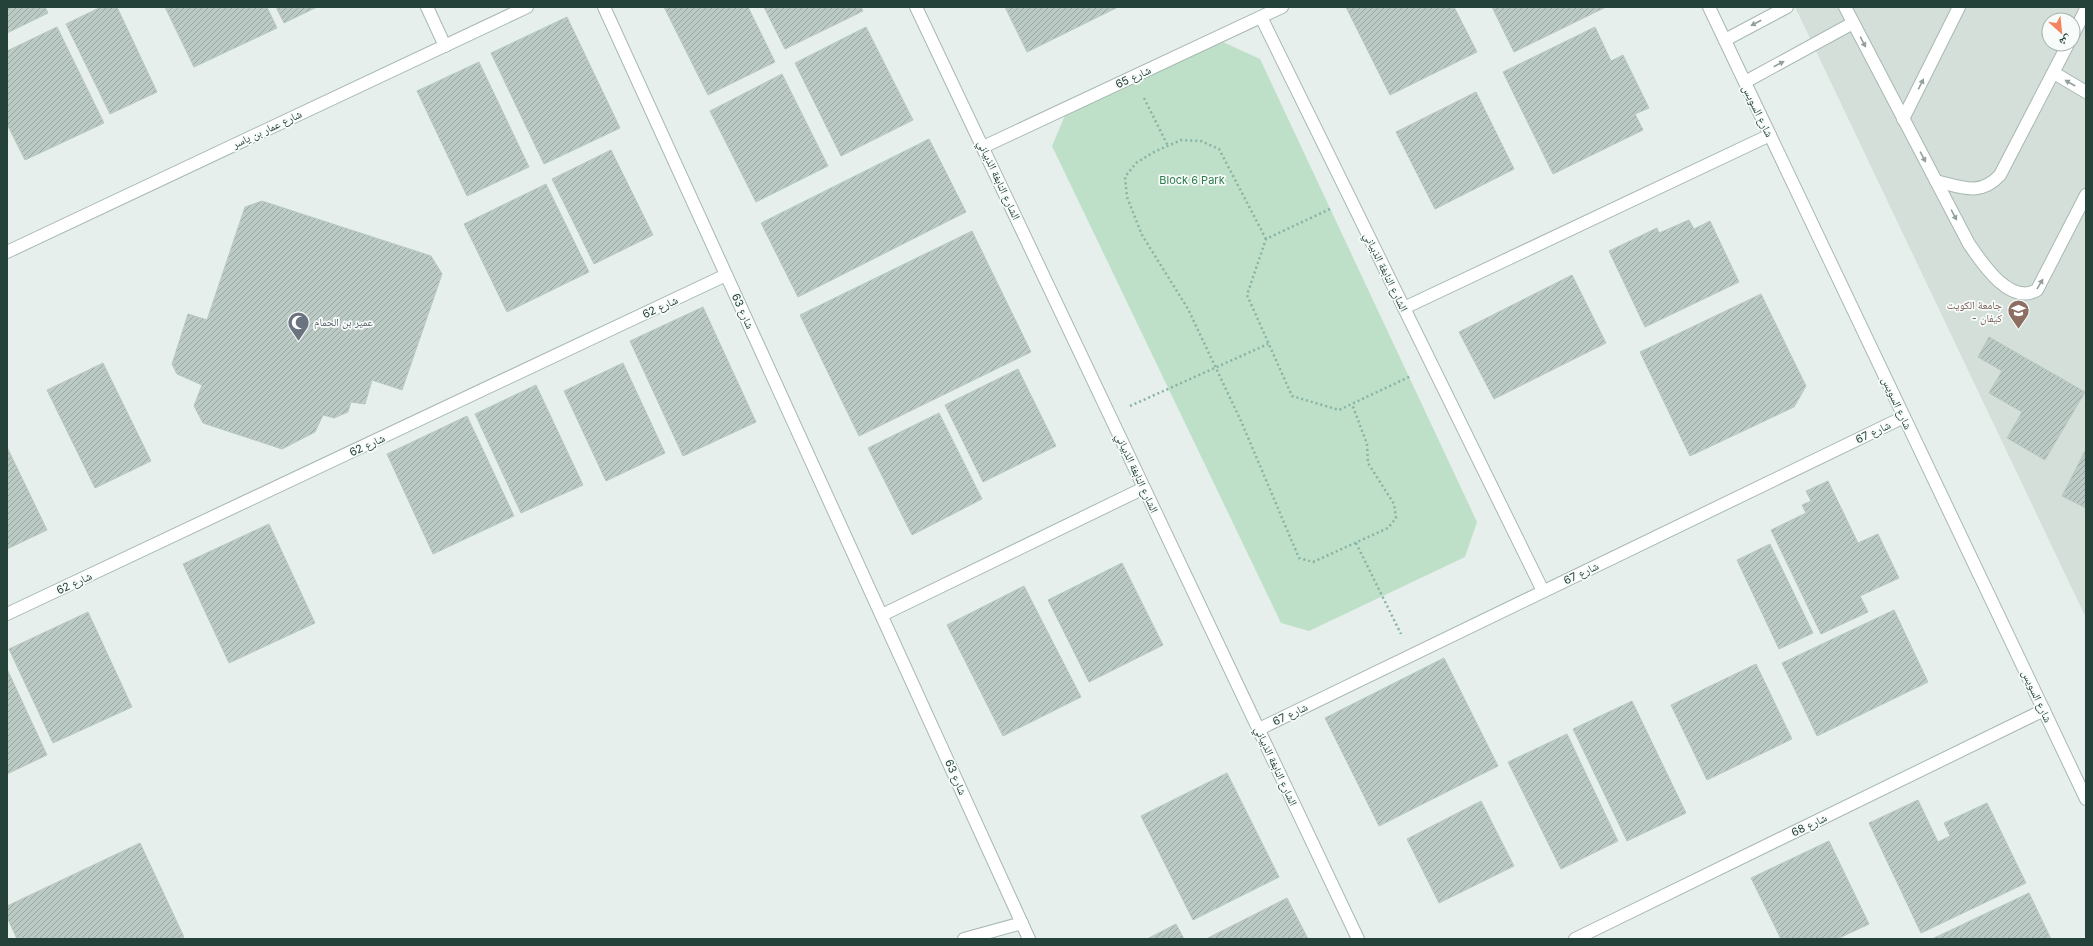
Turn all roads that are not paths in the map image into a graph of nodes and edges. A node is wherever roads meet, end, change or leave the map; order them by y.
1 (427, 7) edge
2 (527, 7) edge
3 (604, 7) edge
4 (916, 7) edge
5 (1282, 7) edge
6 (1709, 7) edge
7 (1787, 7) edge
8 (1845, 7) edge
9 (1959, 7) edge
10 (2086, 9) edge
11 (1261, 17) junction
12 (2081, 19) edge
13 (1853, 24) junction
14 (1725, 40) junction
15 (445, 46) junction
16 (2064, 52) edge
17 (2054, 73) junction
18 (1745, 82) junction
19 (2086, 92) edge
20 (1903, 119) junction
21 (1770, 135) junction
22 (983, 147) junction
23 (1936, 181) junction
24 (2086, 195) edge
25 (7, 252) edge
26 (726, 275) junction
27 (1404, 308) junction
28 (1904, 417) junction
29 (1144, 488) junction
30 (1543, 591) junction
31 (7, 614) edge
32 (882, 615) junction
33 (2044, 710) junction
34 (1259, 729) junction
35 (2086, 799) edge
36 (1022, 923) junction
37 (964, 939) edge
38 (1029, 939) edge
39 (1358, 939) edge
40 (1575, 939) edge

1 - 15 street
2 - 15 street, شارع عمار بن ياسر
3 - 26 street, شارع 63
4 - 22 street, الشارع النابغة الذبياني
5 - 11 street, شارع 65
6 - 14 street, شارع السويس
7 -> 14 street
8 - 13 street
20 -> 9 street
10 - 12 street
11 - 22 street, شارع 65
11 - 27 street, الشارع النابغة الذبياني
18 -> 13 street
13 -> 20 street
14 - 18 street, شارع السويس
15 - 25 street, شارع عمار بن ياسر
16 - 17 street
19 -> 17 street
17 - 23 street
18 - 21 street, شارع السويس
20 -> 23 street
21 - 27 street
21 - 28 street, شارع السويس
22 - 29 street, الشارع النابغة الذبياني
23 -> 24 street
26 - 31 street, شارع 62
26 - 32 street, شارع 63
27 - 30 street, الشارع النابغة الذبياني
28 - 30 street, شارع 67
28 - 33 street, شارع السويس
29 - 32 street
29 - 34 street, الشارع النابغة الذبياني
30 - 34 street, شارع 67
32 - 36 street, شارع 63
33 - 35 street, شارع السويس
33 - 40 street, شارع 68
34 - 39 street, الشارع النابغة الذبياني
36 - 37 street
36 - 38 street, شارع 63

